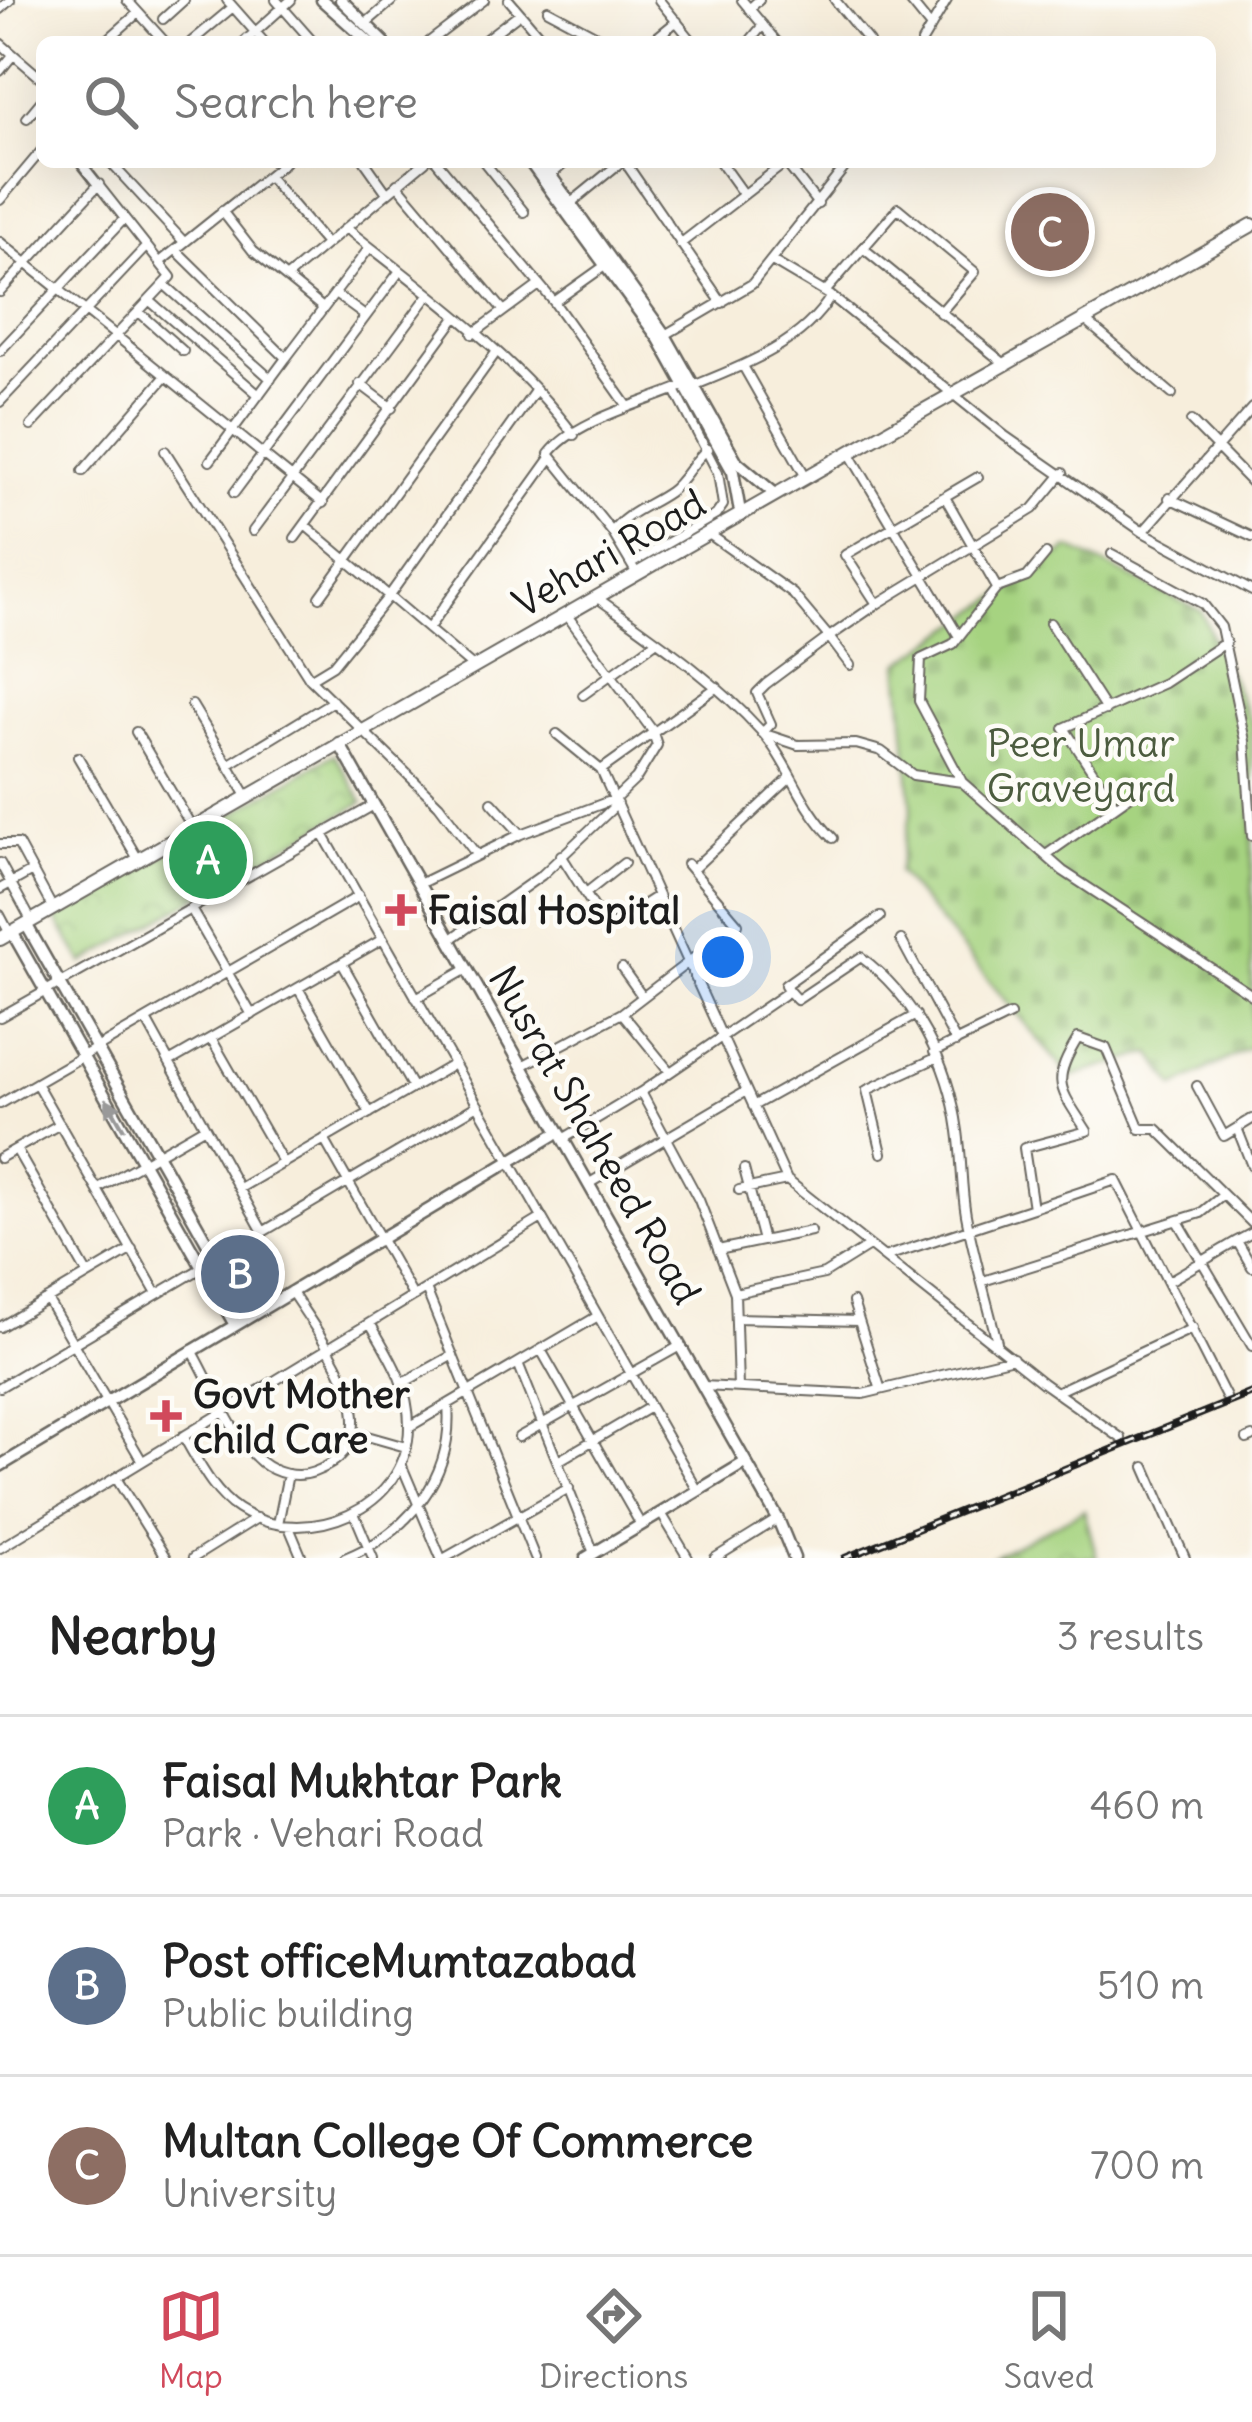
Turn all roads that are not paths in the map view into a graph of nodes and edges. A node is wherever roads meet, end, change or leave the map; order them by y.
1 (10, 0) edge
2 (127, 0) edge
3 (184, 0) edge
4 (276, 0) edge
5 (291, 0) edge
6 (322, 0) edge
7 (341, 0) edge
8 (393, 0) edge
9 (484, 0) edge
10 (509, 0) edge
11 (659, 0) edge
12 (759, 0) edge
13 (835, 0) edge
14 (909, 0) edge
15 (947, 0) edge
16 (230, 3) edge
17 (745, 4) edge
18 (283, 8) junction
19 (0, 10) edge
20 (548, 10) dead end
21 (138, 13) junction
22 (520, 13) junction
23 (163, 20) dead end
24 (676, 21) junction
25 (763, 25) junction
26 (358, 26) junction
27 (931, 27) junction
28 (256, 33) junction
29 (112, 36) edge
30 (159, 36) edge
31 (197, 36) edge
32 (252, 36) edge
33 (259, 36) edge
34 (308, 36) edge
35 (363, 36) edge
36 (374, 36) edge
37 (437, 36) edge
38 (490, 36) edge
39 (539, 36) edge
40 (597, 36) edge
41 (658, 36) edge
42 (688, 36) edge
43 (754, 36) edge
44 (772, 36) edge
45 (864, 36) edge
46 (926, 36) edge
47 (0, 44) edge
48 (14, 55) junction
49 (0, 71) edge
50 (36, 74) edge
51 (36, 107) edge
52 (27, 118) dead end
53 (36, 157) edge
54 (86, 168) edge
55 (116, 168) edge
56 (275, 168) edge
57 (369, 168) edge
58 (417, 168) edge
59 (442, 168) edge
60 (489, 168) edge
61 (535, 168) edge
62 (545, 168) edge
63 (559, 168) edge
64 (615, 168) edge
65 (627, 168) edge
66 (724, 168) edge
67 (777, 168) edge
68 (790, 168) edge
69 (845, 168) edge
70 (550, 175) junction
71 (268, 176) junction
72 (99, 184) junction
73 (397, 184) junction
74 (388, 193) junction
75 (743, 194) junction
76 (0, 200) edge
77 (572, 202) junction
78 (818, 204) junction
79 (222, 212) junction
80 (524, 212) dead end
81 (124, 219) junction
82 (1252, 225) edge
83 (346, 228) junction
84 (0, 242) edge
85 (184, 242) junction
86 (326, 244) junction
87 (680, 244) junction
88 (146, 247) junction
89 (370, 247) junction
90 (863, 248) junction
91 (176, 250) junction
92 (772, 261) junction
93 (26, 262) junction
94 (160, 262) junction
95 (611, 262) junction
96 (399, 272) junction
97 (287, 277) junction
98 (165, 285) junction
99 (538, 286) junction
100 (56, 290) junction
101 (0, 292) edge
102 (335, 293) junction
103 (828, 294) junction
104 (428, 296) junction
105 (150, 301) junction
106 (554, 302) junction
107 (722, 303) junction
108 (323, 308) junction
109 (504, 311) junction
110 (139, 312) junction
111 (84, 313) junction
112 (940, 313) junction
113 (364, 316) junction
114 (454, 320) junction
115 (1086, 321) junction
116 (473, 334) junction
117 (115, 337) junction
118 (662, 337) junction
119 (0, 350) edge
120 (183, 351) dead end
121 (495, 354) junction
122 (286, 358) junction
123 (743, 366) junction
124 (1008, 366) junction
125 (166, 376) junction
126 (271, 379) junction
127 (360, 384) junction
128 (685, 386) junction
129 (535, 391) junction
130 (1172, 394) dead end
131 (260, 395) junction
132 (954, 397) junction
133 (0, 402) edge
134 (627, 405) junction
135 (392, 408) junction
136 (1250, 415) edge
137 (1191, 422) dead end
138 (31, 426) dead end
139 (232, 433) junction
140 (574, 435) junction
141 (720, 439) junction
142 (1214, 445) junction
143 (165, 451) dead end
144 (705, 451) junction
145 (850, 454) junction
146 (262, 456) junction
147 (550, 459) junction
148 (210, 461) dead end
149 (83, 471) dead end
150 (1064, 472) junction
151 (806, 477) junction
152 (978, 477) dead end
153 (292, 478) junction
154 (1252, 483) edge
155 (234, 493) dead end
156 (774, 493) junction
157 (945, 497) junction
158 (1169, 498) junction
159 (323, 503) junction
160 (740, 512) junction
161 (305, 525) junction
162 (893, 528) junction
163 (253, 531) dead end
164 (612, 532) junction
165 (707, 532) junction
166 (1143, 532) junction
167 (1252, 537) edge
168 (295, 538) dead end
169 (973, 543) junction
170 (1046, 554) dead end
171 (1112, 554) dead end
172 (348, 558) junction
173 (634, 569) junction
174 (921, 574) junction
175 (997, 588) junction
176 (1252, 591) edge
177 (389, 596) junction
178 (594, 596) junction
179 (320, 597) dead end
180 (877, 604) junction
181 (565, 613) junction
182 (1050, 622) dead end
183 (428, 629) junction
184 (958, 635) junction
185 (829, 638) junction
186 (657, 641) junction
187 (1226, 642) junction
188 (850, 665) dead end
189 (472, 667) junction
190 (612, 674) junction
191 (310, 679) junction
192 (717, 687) junction
193 (584, 695) dead end
194 (334, 701) junction
195 (192, 705) dead end
196 (1106, 710) junction
197 (360, 730) junction
198 (652, 730) junction
199 (136, 733) dead end
200 (762, 733) junction
201 (557, 734) dead end
202 (339, 743) junction
203 (78, 757) dead end
204 (228, 765) junction
205 (601, 770) junction
206 (789, 779) junction
207 (962, 782) junction
208 (1134, 793) dead end
209 (247, 796) junction
210 (616, 801) junction
211 (492, 802) dead end
212 (374, 805) junction
213 (1115, 805) junction
214 (193, 828) junction
215 (521, 833) junction
216 (323, 834) junction
217 (1252, 836) edge
218 (833, 838) dead end
219 (0, 844) edge
220 (476, 854) junction
221 (561, 855) junction
222 (1046, 855) junction
223 (138, 860) junction
224 (0, 863) edge
225 (625, 863) dead end
226 (32, 871) junction
227 (11, 883) junction
228 (419, 884) junction
229 (0, 890) edge
230 (586, 893) junction
231 (359, 896) junction
232 (657, 896) junction
233 (53, 909) junction
234 (191, 909) junction
235 (0, 915) edge
236 (880, 917) dead end
237 (28, 923) junction
238 (7, 935) edge
239 (383, 939) junction
240 (450, 940) junction
241 (901, 940) dead end
242 (687, 960) junction
243 (342, 963) junction
244 (622, 968) dead end
245 (466, 969) junction
246 (227, 972) junction
247 (59, 983) junction
248 (298, 988) junction
249 (45, 991) junction
250 (789, 991) junction
251 (1252, 995) edge
252 (642, 997) junction
253 (416, 998) junction
254 (622, 1012) junction
255 (252, 1015) junction
256 (916, 1015) junction
257 (1010, 1016) dead end
258 (0, 1017) edge
259 (146, 1019) junction
260 (211, 1038) junction
261 (722, 1038) junction
262 (956, 1042) junction
263 (96, 1048) junction
264 (935, 1055) junction
265 (82, 1056) junction
266 (170, 1062) junction
267 (454, 1064) junction
268 (522, 1066) junction
269 (670, 1072) junction
270 (36, 1083) junction
271 (1197, 1086) dead end
272 (413, 1088) junction
273 (746, 1091) junction
274 (641, 1092) junction
275 (0, 1104) edge
276 (478, 1105) junction
277 (754, 1106) junction
278 (370, 1112) junction
279 (1252, 1119) edge
280 (60, 1124) junction
281 (205, 1127) junction
282 (1237, 1128) junction
283 (561, 1136) junction
284 (323, 1139) junction
285 (669, 1141) junction
286 (16, 1149) junction
287 (882, 1153) dead end
288 (157, 1154) junction
289 (0, 1158) edge
290 (510, 1161) junction
291 (143, 1162) junction
292 (283, 1163) junction
293 (1252, 1166) edge
294 (744, 1168) dead end
295 (787, 1180) junction
296 (348, 1182) junction
297 (588, 1184) junction
298 (97, 1189) junction
299 (240, 1189) junction
300 (744, 1190) junction
301 (1222, 1196) junction
302 (1034, 1208) junction
303 (542, 1218) junction
304 (1178, 1221) junction
305 (1252, 1228) edge
306 (812, 1231) dead end
307 (970, 1231) junction
308 (263, 1232) junction
309 (1143, 1232) junction
310 (380, 1239) junction
311 (763, 1241) junction
312 (1238, 1241) junction
313 (869, 1246) junction
314 (131, 1250) junction
315 (718, 1250) junction
316 (884, 1257) junction
317 (217, 1259) junction
318 (1202, 1261) junction
319 (202, 1267) junction
320 (1252, 1267) edge
321 (88, 1275) junction
322 (983, 1281) junction
323 (1169, 1281) junction
324 (426, 1289) junction
325 (291, 1291) junction
326 (735, 1293) junction
327 (157, 1294) junction
328 (413, 1297) junction
329 (46, 1299) junction
330 (853, 1302) dead end
331 (249, 1316) junction
332 (598, 1316) junction
333 (736, 1318) junction
334 (858, 1321) junction
335 (2, 1322) edge
336 (370, 1323) junction
337 (236, 1324) junction
338 (1193, 1328) junction
339 (998, 1343) junction
340 (73, 1344) junction
341 (680, 1346) junction
342 (1252, 1346) edge
343 (328, 1348) junction
344 (192, 1350) junction
345 (542, 1350) junction
346 (453, 1355) junction
347 (1015, 1358) junction
348 (518, 1363) junction
349 (631, 1374) junction
350 (403, 1383) junction
351 (703, 1386) junction
352 (880, 1387) junction
353 (0, 1388) edge
354 (738, 1388) junction
355 (1056, 1392) junction
356 (468, 1393) junction
357 (1226, 1397) dead end
358 (107, 1402) junction
359 (448, 1405) junction
360 (574, 1406) junction
361 (650, 1407) junction
362 (227, 1409) junction
363 (542, 1424) junction
364 (409, 1427) junction
365 (353, 1432) junction
366 (183, 1436) junction
367 (518, 1437) dead end
368 (1121, 1438) dead end
369 (593, 1440) junction
370 (406, 1447) junction
371 (558, 1461) junction
372 (142, 1462) junction
373 (746, 1462) junction
374 (401, 1465) junction
375 (0, 1466) edge
376 (1145, 1467) dead end
377 (288, 1474) junction
378 (115, 1478) junction
379 (568, 1488) junction
380 (698, 1491) junction
381 (420, 1506) junction
382 (354, 1513) junction
383 (661, 1513) junction
384 (518, 1515) junction
385 (257, 1518) junction
386 (778, 1519) junction
387 (641, 1525) junction
388 (284, 1526) junction
389 (0, 1548) edge
390 (371, 1553) edge
391 (591, 1556) edge
392 (166, 1558) edge
393 (193, 1558) edge
394 (302, 1558) edge
395 (345, 1558) edge
396 (443, 1558) edge
397 (535, 1558) edge
398 (688, 1558) edge
399 (715, 1558) edge
400 (794, 1558) edge
401 (1185, 1558) edge

1 - 19 street
2 - 21 street
3 - 23 street
4 - 18 street
5 - 18 street
6 - 26 street
7 - 26 street
8 - 26 street
9 - 37 street
10 - 22 street
11 - 24 street
12 - 17 street
13 - 45 street
14 - 27 street
15 - 27 street
16 - 28 street
16 - 31 street
17 - 25 street
18 - 28 street
18 - 34 street
20 - 40 street
21 - 29 street
21 - 30 street
22 - 38 street
22 - 39 street
24 - 41 street
24 - 42 street
25 - 43 street
25 - 44 street
26 - 35 street
26 - 36 street
27 - 46 street
28 - 32 street
28 - 33 street
47 - 48 street
48 - 49 street
48 - 50 street
51 - 52 street
53 - 76 street
54 - 72 street
55 - 85 street
56 - 71 street
57 - 74 street
58 - 73 street
59 - 99 street
60 - 80 street
61 - 95 street
62 - 70 street
63 - 70 street
64 - 77 street
65 - 87 street
66 - 75 street
67 - 75 street
68 - 78 street
69 - 78 street
70 - 77 street
71 - 79 street
71 - 86 street
72 - 81 street
72 - 93 street
73 - 74 street
73 - 109 street
74 - 83 street
75 - 87 street
77 - 95 street
78 - 92 street
79 - 85 street
79 - 97 street
81 - 88 street
81 - 100 street
82 - 115 main road, Vehari Road
83 - 86 street
83 - 89 street
84 - 93 street
85 - 91 street
86 - 97 street
87 - 107 street
88 - 94 street
88 - 111 street
89 - 96 street
89 - 102 street
90 - 103 street
90 - 112 street
90 - 112 street
91 - 94 street
91 - 122 street
92 - 103 street
92 - 107 street
93 - 100 street
93 - 101 street
94 - 98 street
95 - 106 street
95 - 118 street
96 - 104 street
96 - 113 street
97 - 108 street
98 - 105 street
98 - 126 street
99 - 106 street
99 - 109 street
100 - 111 street
100 - 119 street
102 - 108 street
102 - 113 street
103 - 123 street
103 - 132 street
104 - 114 street
104 - 127 street
105 - 110 street
105 - 131 street
106 - 134 street
107 - 118 street
108 - 122 street
109 - 116 street
110 - 117 street
110 - 120 street
111 - 117 street
111 - 133 street
112 - 124 street
113 - 146 street
114 - 116 street
114 - 135 street
115 - 124 main road, Vehari Road
115 - 130 street
116 - 121 street
117 - 125 street
117 - 138 street
118 - 128 street
121 - 129 street
121 - 172 street
122 - 126 street
123 - 128 street
123 - 151 street
124 - 132 main road, Vehari Road
125 - 139 street
125 - 149 street
126 - 131 street
127 - 135 street
127 - 153 street
128 - 134 street
128 - 141 street
128 - 144 street
129 - 140 street
129 - 177 street
131 - 139 street
132 - 145 main road, Vehari Road
132 - 150 street
134 - 140 street
135 - 159 street
136 - 142 street
137 - 142 street
139 - 146 street
139 - 148 street
140 - 147 street
141 - 144 street
141 - 156 street
141 - 160 street
142 - 154 street
142 - 158 street
143 - 191 street
144 - 164 street
144 - 173 street
145 - 151 main road, Vehari Road
145 - 162 street
146 - 153 street
146 - 155 street
147 - 164 street
147 - 183 street
150 - 166 street
150 - 169 street
151 - 156 main road, Vehari Road
152 - 157 street
153 - 159 street
153 - 163 street
156 - 160 main road, Vehari Road
157 - 162 street
157 - 169 street
158 - 166 street
158 - 167 street
159 - 161 street
160 - 165 main road, Vehari Road
161 - 168 street
161 - 172 street
162 - 174 street
162 - 180 street
164 - 173 street
165 - 173 main road, Vehari Road
165 - 185 street
166 - 176 street
169 - 174 street
169 - 175 street
170 - 175 street
171 - 187 street
172 - 177 street
172 - 179 street
173 - 178 main road, Vehari Road
174 - 180 street
174 - 184 street
175 - 184 street
177 - 183 street
177 - 191 street
178 - 181 main road, Vehari Road
178 - 186 street
180 - 185 street
181 - 189 main road, Vehari Road
181 - 190 street
182 - 196 street
183 - 189 street
184 - 207 street
185 - 188 street
185 - 200 street
186 - 190 street
186 - 192 street
187 - 196 street
187 - 217 street
189 - 197 main road, Vehari Road
190 - 193 street
190 - 198 street
191 - 194 street
192 - 198 street
192 - 200 street
194 - 197 street
194 - 204 street
195 - 204 street
196 - 213 street
197 - 202 main road, Vehari Road
197 - 220 street
198 - 205 street
198 - 210 street
199 - 214 street
200 - 206 street
200 - 207 street
201 - 205 street
202 - 209 main road, Vehari Road
202 - 212 street, Nusrat Shaheed Road
203 - 223 street
204 - 209 street
205 - 210 street
206 - 218 street
206 - 242 street
207 - 222 street
208 - 213 street
209 - 214 main road, Vehari Road
210 - 215 street
210 - 221 street
210 - 232 street
211 - 215 street
212 - 216 street
212 - 228 street, Nusrat Shaheed Road
213 - 222 street
214 - 223 main road, Vehari Road
215 - 220 street
216 - 231 street
216 - 234 street
219 - 226 street
220 - 228 street
221 - 230 street
221 - 240 street
222 - 251 street
223 - 233 main road, Vehari Road
224 - 227 street
225 - 230 street
226 - 227 street
226 - 233 street
227 - 229 street
227 - 237 street
228 - 240 street, Nusrat Shaheed Road
230 - 232 street
231 - 239 street
231 - 246 street
232 - 242 street
233 - 237 main road, Vehari Road
234 - 246 street
234 - 247 street
235 - 238 street
236 - 250 street
237 - 238 main road, Vehari Road
237 - 247 street
238 - 249 street
239 - 243 street
239 - 253 street
240 - 245 street, Nusrat Shaheed Road
241 - 262 street
242 - 252 street
242 - 261 street
243 - 248 street
243 - 272 street
244 - 252 street
245 - 253 street
245 - 268 street, Nusrat Shaheed Road
246 - 255 street
246 - 259 street
247 - 249 street
247 - 263 street
248 - 255 street
248 - 278 street
249 - 258 street
249 - 265 street
250 - 256 street
250 - 261 street
252 - 254 street
253 - 267 street
254 - 268 street
254 - 269 street
255 - 260 street
256 - 264 street
256 - 277 street
257 - 262 street
259 - 263 street
259 - 266 street
260 - 266 street
260 - 292 street
261 - 269 street
261 - 273 street
262 - 264 street
263 - 265 street
263 - 288 street
264 - 287 street
264 - 307 street
265 - 270 street
291 -> 265 street
266 - 281 street
267 - 272 street
267 - 276 street
268 - 283 street, Nusrat Shaheed Road
269 - 274 street
270 - 275 street
270 - 280 street
271 - 282 street
272 - 278 street
273 - 277 street
273 - 285 street
274 - 283 street
274 - 285 street
276 - 290 street
276 - 296 street
277 - 295 street
278 - 284 street
279 - 282 street
280 - 286 street
280 - 298 street
281 - 288 street
281 - 299 street
282 - 293 street
283 - 290 street
283 - 297 street, Nusrat Shaheed Road
284 - 292 street
284 - 296 street
285 - 297 street
285 - 315 street
286 - 289 street
286 - 321 street
288 - 291 street
288 - 317 street
290 - 303 street
290 - 310 street
291 - 298 street
291 - 319 street
292 - 299 street
294 - 300 street
295 - 300 street
295 - 313 street
296 - 308 street
296 - 310 street
297 - 341 street, Nusrat Shaheed Road
298 - 314 street
299 - 308 street
300 - 311 street
301 - 302 street
301 - 304 street
301 - 305 street
302 - 307 street
302 - 309 street
303 - 324 street
303 - 332 street
304 - 309 street
304 - 318 street
305 - 312 street
306 - 311 street
307 - 316 street
307 - 322 street
308 - 317 street
309 - 322 street
309 - 323 street
310 - 325 street
310 - 328 street
311 - 315 street
312 - 318 street
312 - 320 street
313 - 316 street
313 - 326 street
314 - 321 street
314 - 327 street
315 - 326 street
316 - 339 street
317 - 319 street
317 - 331 street
318 - 323 street
318 - 342 street
319 - 327 street
319 - 337 street
321 - 329 street
322 - 339 street
323 - 338 street
324 - 328 street
324 - 346 street
325 - 331 street
325 - 343 street
326 - 333 street
327 - 340 street
328 - 336 street
329 - 335 street
329 - 340 street
330 - 334 street
331 - 337 street
332 - 345 street
332 - 349 street
333 - 334 street
333 - 354 street
334 - 352 street
336 - 343 street
336 - 350 street
337 - 344 street
338 - 355 street
338 - 357 street
339 - 347 street
340 - 353 street
340 - 358 street
341 - 349 street
341 - 351 street, Nusrat Shaheed Road
343 - 362 street
343 - 365 street
344 - 358 street
344 - 362 street
345 - 348 street
345 - 360 street
346 - 350 street
346 - 356 street
347 - 352 street
347 - 355 street
348 - 356 street
348 - 363 street
349 - 360 street
349 - 361 street
350 - 364 street
351 - 354 street
351 - 373 street, Nusrat Shaheed Road
352 - 354 street
355 - 368 street
356 - 359 street
356 - 384 street
358 - 372 street
358 - 375 street
359 - 364 street
359 - 381 street
360 - 363 street
360 - 369 street
361 - 369 street
361 - 380 street
362 - 366 street
362 - 377 street
363 - 367 street
363 - 371 street
364 - 370 street
365 - 370 street
365 - 377 street
366 - 372 street
366 - 385 street
369 - 371 street
369 - 387 street
370 - 374 street
371 - 379 street
372 - 378 street
373 - 380 street
373 - 386 street, Nusrat Shaheed Road
374 - 381 street
374 - 382 street
376 - 401 street
377 - 388 street
378 - 389 street
378 - 392 street
379 - 384 street
379 - 391 street
380 - 383 street
381 - 390 street
381 - 396 street
382 - 388 street
382 - 390 street
383 - 387 street
383 - 398 street
384 - 396 street
384 - 397 street
385 - 388 street
385 - 393 street
386 - 399 street
386 - 400 street, Nusrat Shaheed Road
387 - 391 street
388 - 394 street
390 - 395 street

